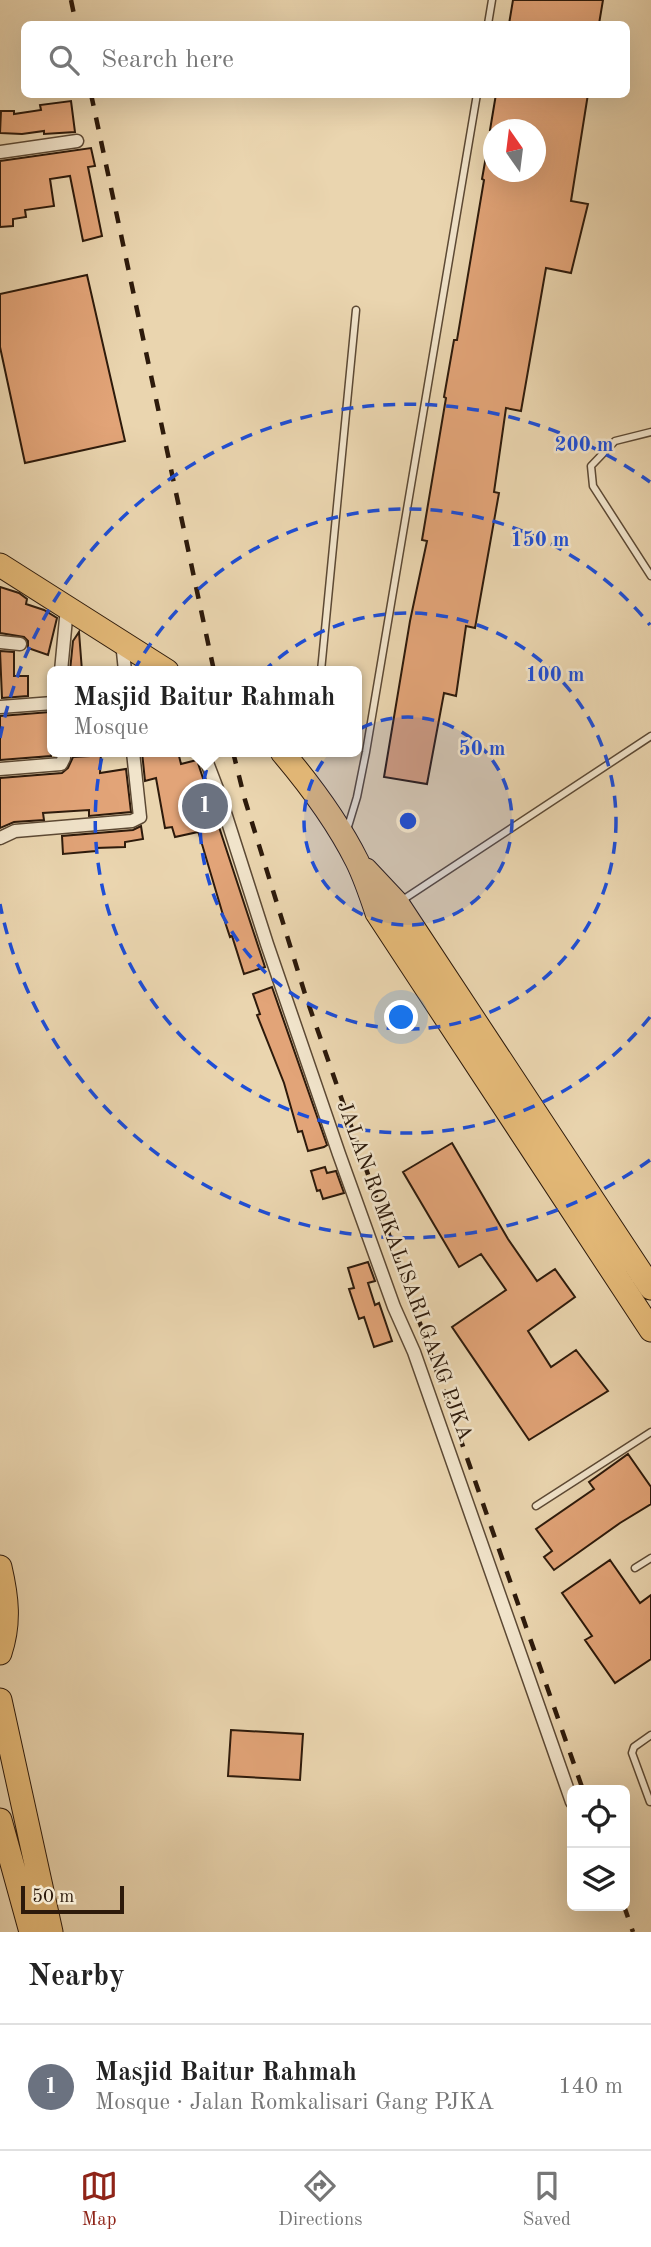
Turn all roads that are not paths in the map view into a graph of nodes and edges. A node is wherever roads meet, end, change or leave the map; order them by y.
1 (492, 0) edge
2 (488, 21) edge
3 (476, 98) edge
4 (76, 141) dead end
5 (0, 152) edge
6 (356, 310) dead end
7 (651, 432) edge
8 (0, 565) edge
9 (651, 576) edge
10 (67, 608) junction
11 (0, 642) edge
12 (122, 642) junction
13 (20, 644) dead end
14 (61, 666) edge
15 (124, 666) edge
16 (159, 666) edge
17 (321, 666) edge
18 (47, 703) edge
19 (0, 707) edge
20 (651, 736) edge
21 (64, 757) edge
22 (134, 757) edge
23 (205, 757) edge
24 (286, 757) edge
25 (0, 769) edge
26 (0, 838) edge
27 (345, 838) junction
28 (387, 908) junction
29 (651, 1288) edge
30 (651, 1330) edge
31 (651, 1432) edge
32 (536, 1506) dead end
33 (651, 1558) edge
34 (0, 1567) edge
35 (635, 1568) dead end
36 (0, 1653) edge
37 (0, 1700) edge
38 (651, 1735) edge
39 (567, 1788) edge
40 (650, 1802) edge
41 (0, 1820) edge
42 (31, 1932) edge
43 (51, 1932) edge

1 - 2 lane
3 - 27 lane
4 - 5 street
6 - 17 lane
7 - 9 lane
8 - 10 highway
10 - 12 highway
10 - 14 street
11 - 13 street
12 - 15 street
12 - 16 highway
18 - 19 street
20 - 28 lane
21 - 25 street
22 - 26 street
23 - 39 street, JALAN ROMKALISARI GANG PJKA
24 - 27 highway
27 - 28 highway
28 - 29 highway
28 - 30 highway
31 - 32 lane
33 - 35 lane
34 - 36 highway
37 - 43 highway
38 - 40 lane
41 - 42 highway

